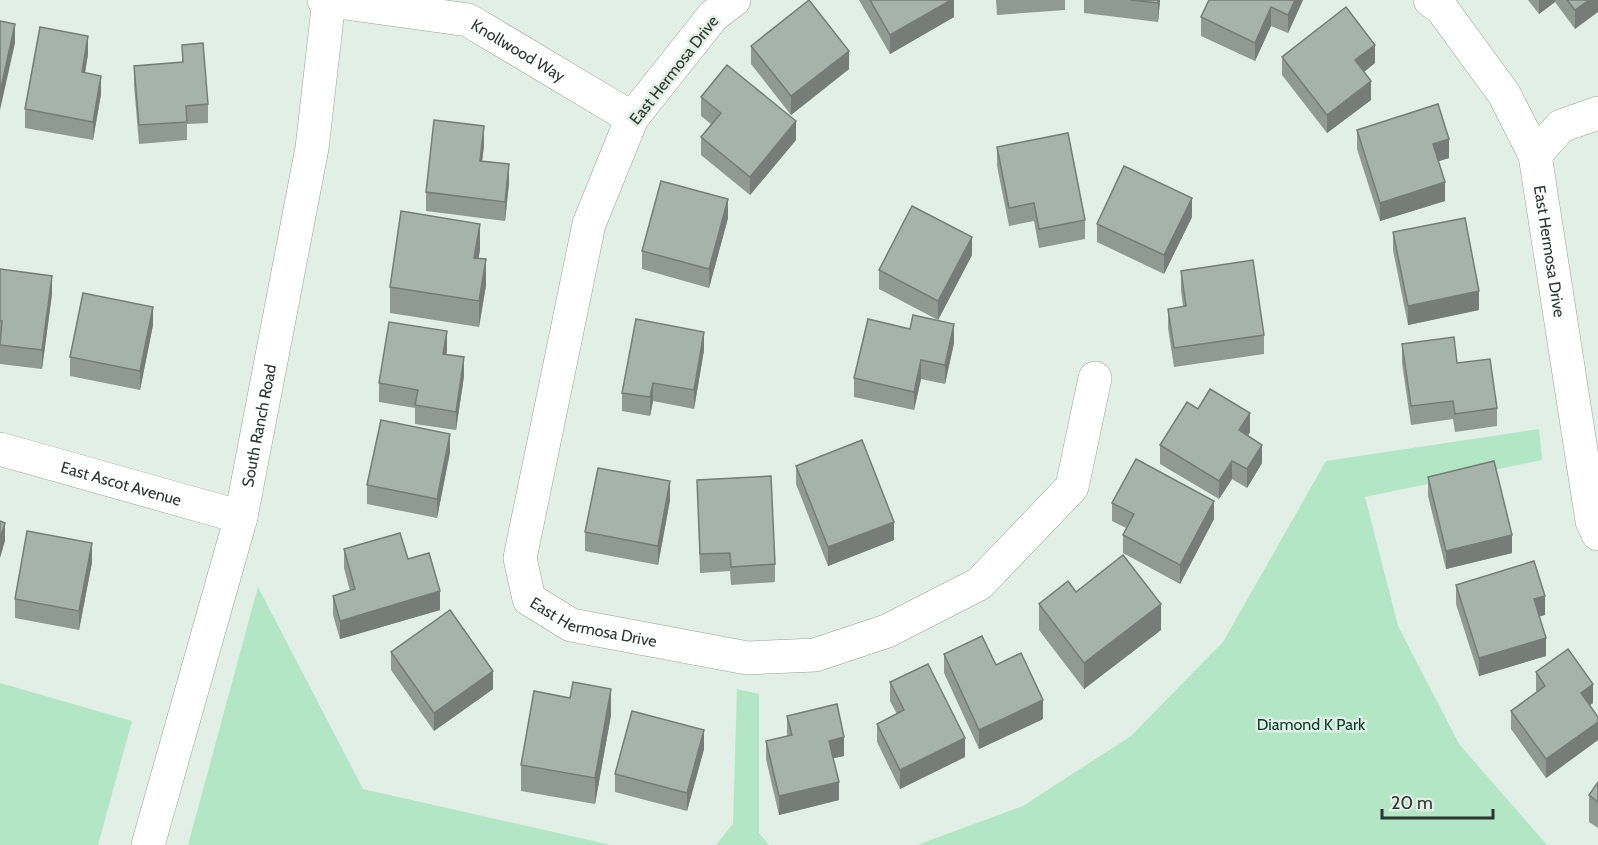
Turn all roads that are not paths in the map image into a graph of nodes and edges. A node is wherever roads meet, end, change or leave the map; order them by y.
1 (324, 0) edge
2 (329, 0) edge
3 (734, 0) edge
4 (1430, 0) edge
5 (1598, 113) edge
6 (632, 118) junction
7 (1535, 155) junction
8 (1095, 378) dead end
9 (0, 449) edge
10 (241, 517) junction
11 (1598, 534) edge
12 (148, 845) edge

1 - 2 street, Knollwood Way
2 - 6 street, Knollwood Way
2 - 10 street, South Ranch Road
3 - 6 street, East Hermosa Drive
4 - 7 street, East Hermosa Drive
5 - 7 street
6 - 8 street, East Hermosa Drive
7 - 11 street, East Hermosa Drive
9 - 10 street, East Ascot Avenue
10 - 12 street, South Ranch Road

